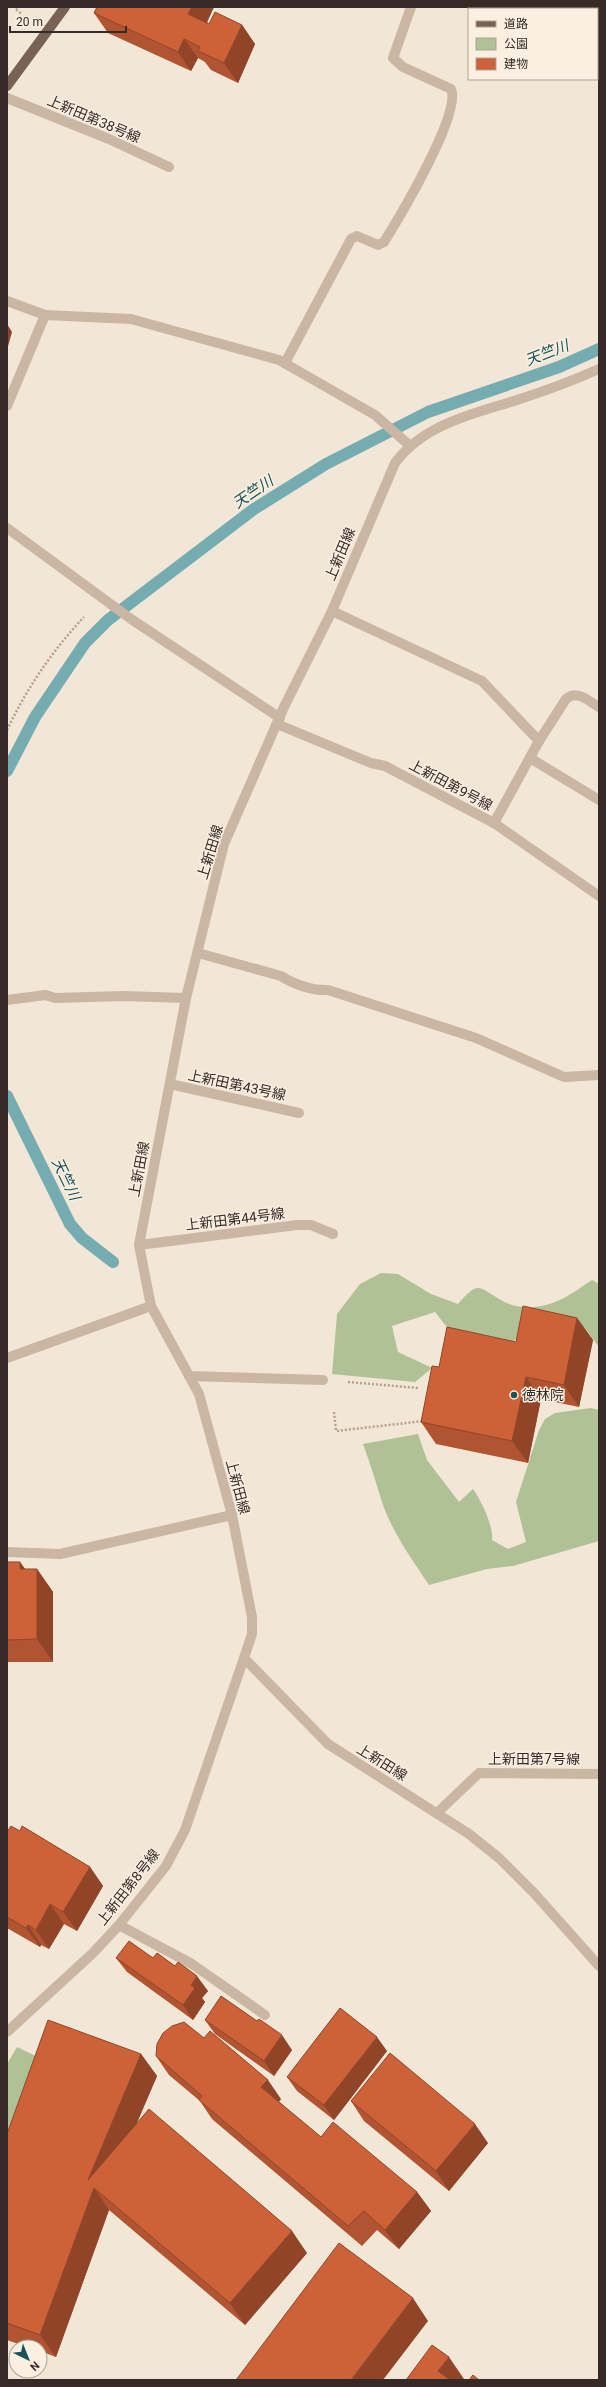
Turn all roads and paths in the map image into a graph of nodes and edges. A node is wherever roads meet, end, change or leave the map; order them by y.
1 (17, 7) edge
2 (65, 7) edge
3 (411, 7) edge
4 (22, 14) dead end
5 (7, 86) edge
6 (7, 98) edge
7 (169, 167) dead end
8 (7, 301) edge
9 (45, 315) junction
10 (284, 363) junction
11 (599, 369) edge
12 (7, 406) edge
13 (409, 445) junction
14 (7, 528) edge
15 (102, 598) junction
16 (332, 611) junction
17 (599, 707) edge
18 (278, 721) junction
19 (7, 730) edge
20 (539, 741) junction
21 (530, 758) junction
22 (599, 800) edge
23 (494, 823) junction
24 (599, 896) edge
25 (198, 953) junction
26 (186, 998) junction
27 (7, 1000) edge
28 (599, 1075) edge
29 (170, 1084) junction
30 (299, 1113) dead end
31 (333, 1234) dead end
32 (139, 1245) junction
33 (151, 1306) junction
34 (7, 1358) edge
35 (189, 1376) junction
36 (323, 1380) joint
37 (419, 1388) dead end
38 (334, 1412) dead end
39 (426, 1421) edge
40 (232, 1515) junction
41 (7, 1552) edge
42 (244, 1658) junction
43 (599, 1774) edge
44 (438, 1813) junction
45 (119, 1925) junction
46 (599, 1966) edge
47 (265, 2015) dead end
48 (7, 2032) edge

1 - 4 path
2 - 5 main road
3 - 10 street
6 - 7 street, 上新田第38号線
8 - 9 street
9 - 10 street
9 - 12 street
10 - 13 street
11 - 13 street, 上新田線
13 - 16 street, 上新田線
14 - 15 street, 上新田第9号線
15 - 18 street, 上新田第9号線
15 - 19 path
16 - 18 street, 上新田線
16 - 20 street
17 - 20 street
18 - 23 street, 上新田第9号線
18 - 25 street, 上新田線
20 - 21 street
21 - 22 street
21 - 23 street
23 - 24 street, 上新田第9号線
25 - 26 street, 上新田線
25 - 28 street
26 - 27 street
26 - 29 street, 上新田線
29 - 30 street, 上新田第43号線
29 - 32 street, 上新田線
31 - 32 street, 上新田第44号線
32 - 33 street, 上新田線
33 - 34 street
33 - 35 street, 上新田線
35 - 36 street
35 - 40 street, 上新田線
36 - 37 path
38 - 39 path
40 - 41 street
40 - 42 street, 上新田線
42 - 44 street, 上新田線
42 - 45 street, 上新田第8号線
43 - 44 street, 上新田第7号線
44 - 46 street, 上新田線
45 - 47 street
45 - 48 street, 上新田第8号線

